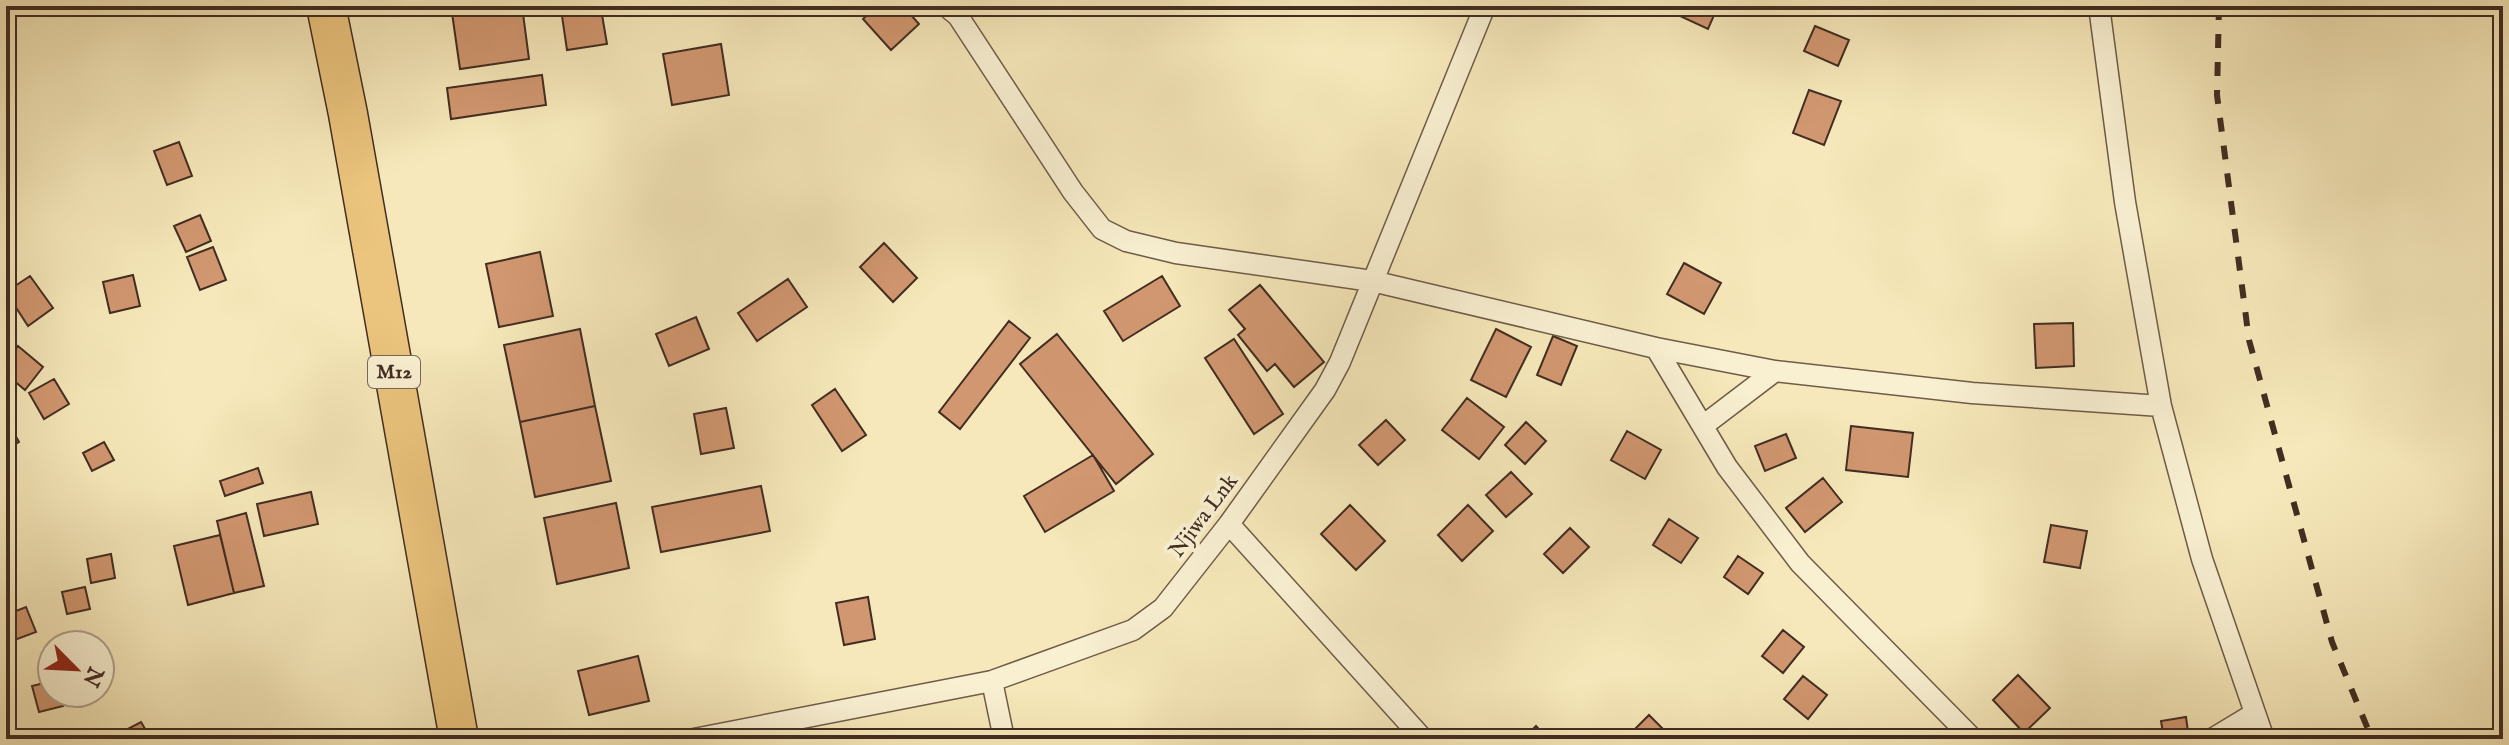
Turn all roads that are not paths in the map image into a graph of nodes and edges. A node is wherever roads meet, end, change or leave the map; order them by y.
1 (326, 6) edge
2 (946, 6) edge
3 (1485, 6) edge
4 (2099, 6) edge
5 (1372, 281) junction
6 (1656, 348) junction
7 (1775, 371) junction
8 (2161, 406) junction
9 (1704, 425) junction
10 (1229, 524) junction
11 (992, 681) junction
12 (2255, 713) junction
13 (1968, 737) edge
14 (459, 739) edge
15 (694, 739) edge
16 (1004, 739) edge
17 (1423, 739) edge
18 (2212, 739) edge
19 (2264, 739) edge

1 - 14 highway, M12
2 - 5 street
3 - 5 street, Njiwa Lnk
4 - 8 street
5 - 6 street
5 - 10 street, Njiwa Lnk
6 - 7 street
6 - 9 street
7 - 8 street
7 - 9 street
8 - 12 street
9 - 13 street
10 - 11 street, Njiwa Lnk
10 - 17 street
11 - 15 street, Njiwa Lnk
11 - 16 street
12 - 18 street
12 - 19 street

